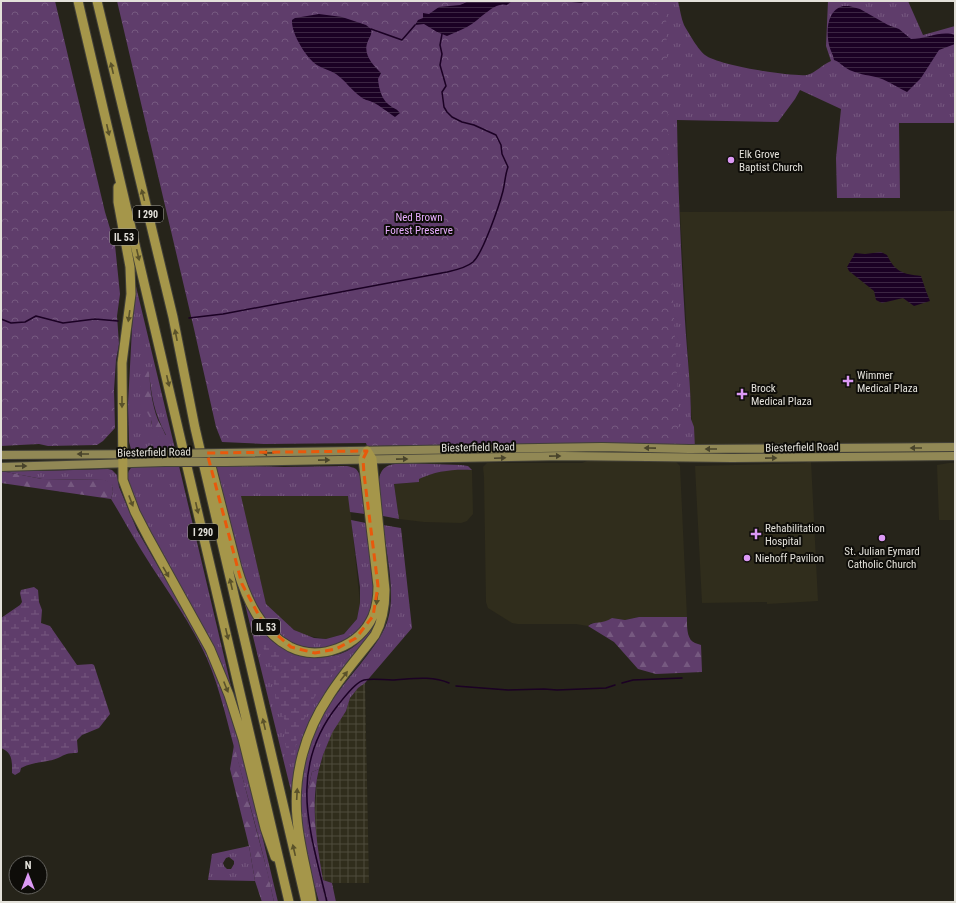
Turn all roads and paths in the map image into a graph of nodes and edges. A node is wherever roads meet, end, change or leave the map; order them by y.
1 (78, 1) edge
2 (97, 1) edge
3 (119, 176) junction
4 (195, 428) junction
5 (955, 447) edge
6 (1, 455) edge
7 (955, 456) edge
8 (367, 457) junction
9 (122, 459) junction
10 (1, 466) edge
11 (375, 532) junction
12 (286, 888) junction
13 (290, 902) edge
14 (306, 902) edge
15 (312, 902) edge

1 -> 3 highway, I 290
4 -> 2 highway, I 290
3 -> 9 highway, IL 53
3 -> 12 highway, I 290
11 -> 4 highway, IL 53
14 -> 4 highway, I 290
5 -> 8 main road, Biesterfield Road
9 -> 6 main road, Biesterfield Road
8 -> 7 main road, Biesterfield Road
9 -> 8 main road, Biesterfield Road, bridge
8 -> 9 main road, Biesterfield Road, bridge
8 - 11 highway, IL 53
10 -> 9 main road, Biesterfield Road
9 -> 12 highway
15 -> 11 highway
12 - 13 highway, I 290

